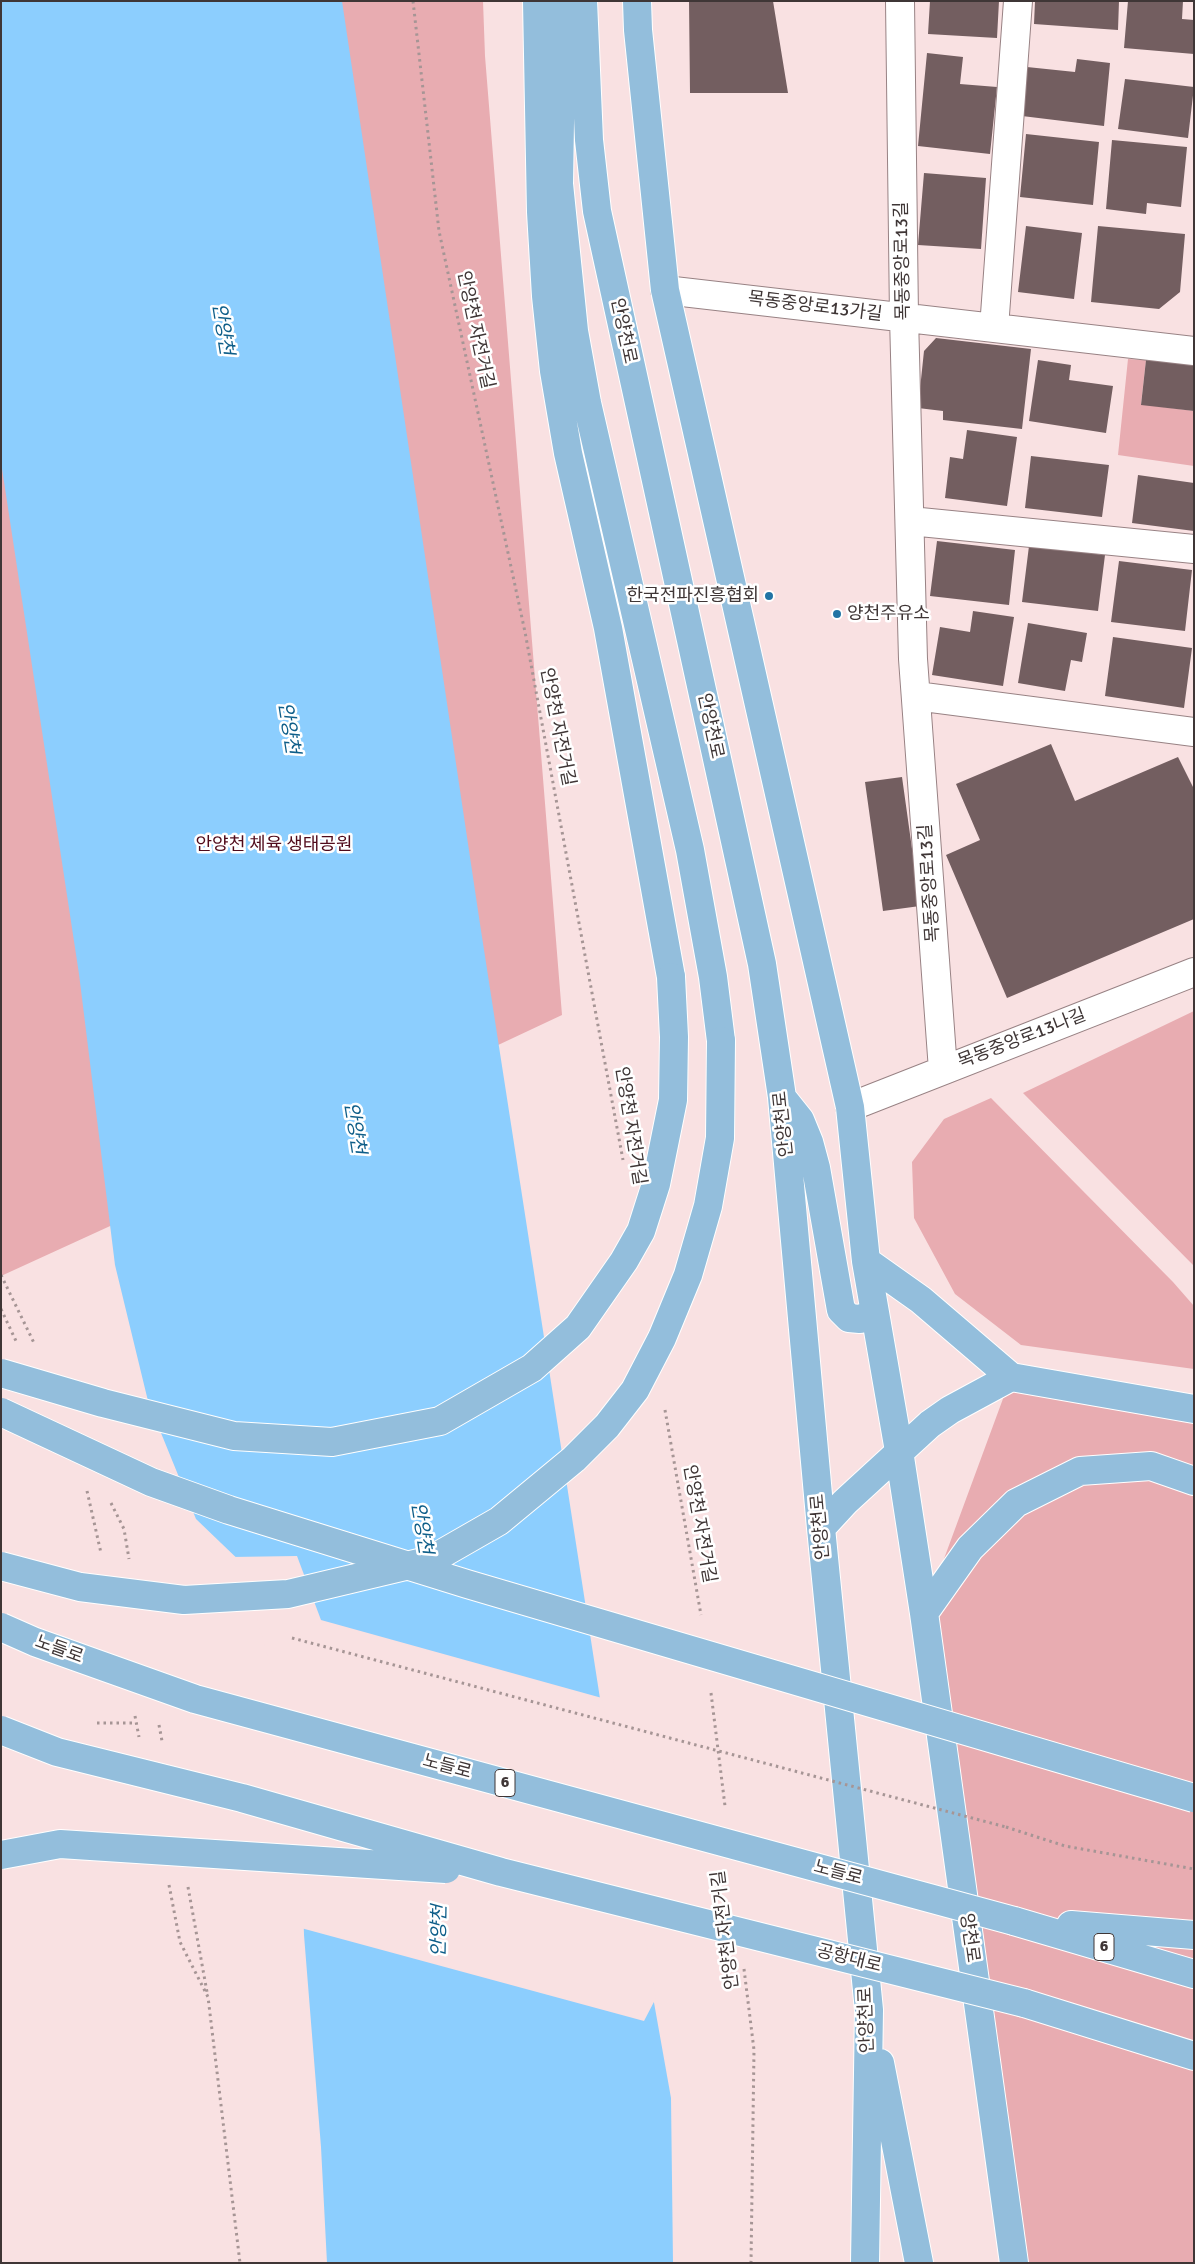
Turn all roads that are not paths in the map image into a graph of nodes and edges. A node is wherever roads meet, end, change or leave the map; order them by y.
1 (537, 1) edge
2 (565, 1) edge
3 (583, 1) edge
4 (637, 1) edge
5 (900, 1) edge
6 (1018, 1) edge
7 (665, 290) junction
8 (904, 318) junction
9 (994, 328) junction
10 (1194, 351) edge
11 (910, 521) junction
12 (1194, 549) edge
13 (916, 696) junction
14 (1194, 732) edge
15 (1194, 972) edge
16 (943, 1070) junction
17 (782, 1096) junction
18 (850, 1107) junction
19 (866, 1261) junction
20 (876, 1314) junction
21 (1, 1372) edge
22 (1011, 1377) junction
23 (1194, 1409) edge
24 (1, 1412) edge
25 (899, 1451) junction
26 (1194, 1480) edge
27 (821, 1528) junction
28 (1, 1566) edge
29 (924, 1613) junction
30 (1, 1627) edge
31 (1, 1730) edge
32 (1194, 1798) edge
33 (1, 1855) edge
34 (501, 1872) junction
35 (1014, 1921) junction
36 (1194, 1935) edge
37 (1194, 1974) edge
38 (869, 2010) junction
39 (1194, 2056) edge
40 (865, 2263) edge
41 (919, 2263) edge
42 (1014, 2263) edge

1 - 21 main road, bridge
2 - 28 main road, bridge
3 - 17 main road, 안양천로
4 - 7 main road
5 - 8 street, 목동중앙로13길
6 - 9 street
7 - 8 street, 목동중앙로13가길
7 - 18 main road
8 - 9 street, 목동중앙로13가길
8 - 11 street, 목동중앙로13길
9 - 10 street, 목동중앙로13가길
11 - 12 street
11 - 13 street, 목동중앙로13길
13 - 14 street
13 - 16 street, 목동중앙로13길
15 - 16 street, 목동중앙로13나길
16 - 18 street, 목동중앙로13나길
17 - 20 main road
17 - 27 main road, 안양천로
18 - 19 main road
19 - 20 main road
19 - 22 main road
20 - 25 main road
22 - 23 main road
22 - 25 main road
24 - 32 main road, bridge
25 - 27 main road
25 - 29 main road
26 - 29 main road
27 - 38 main road, 안양천로
29 - 42 main road, 양천로
30 - 35 main road, 노들로 / 6, bridge
31 - 34 main road, bridge
33 - 34 main road, bridge
34 - 39 main road, 공항대로, bridge
35 - 36 main road
35 - 37 main road, 6
38 - 40 main road, 안양천로
38 - 41 main road

